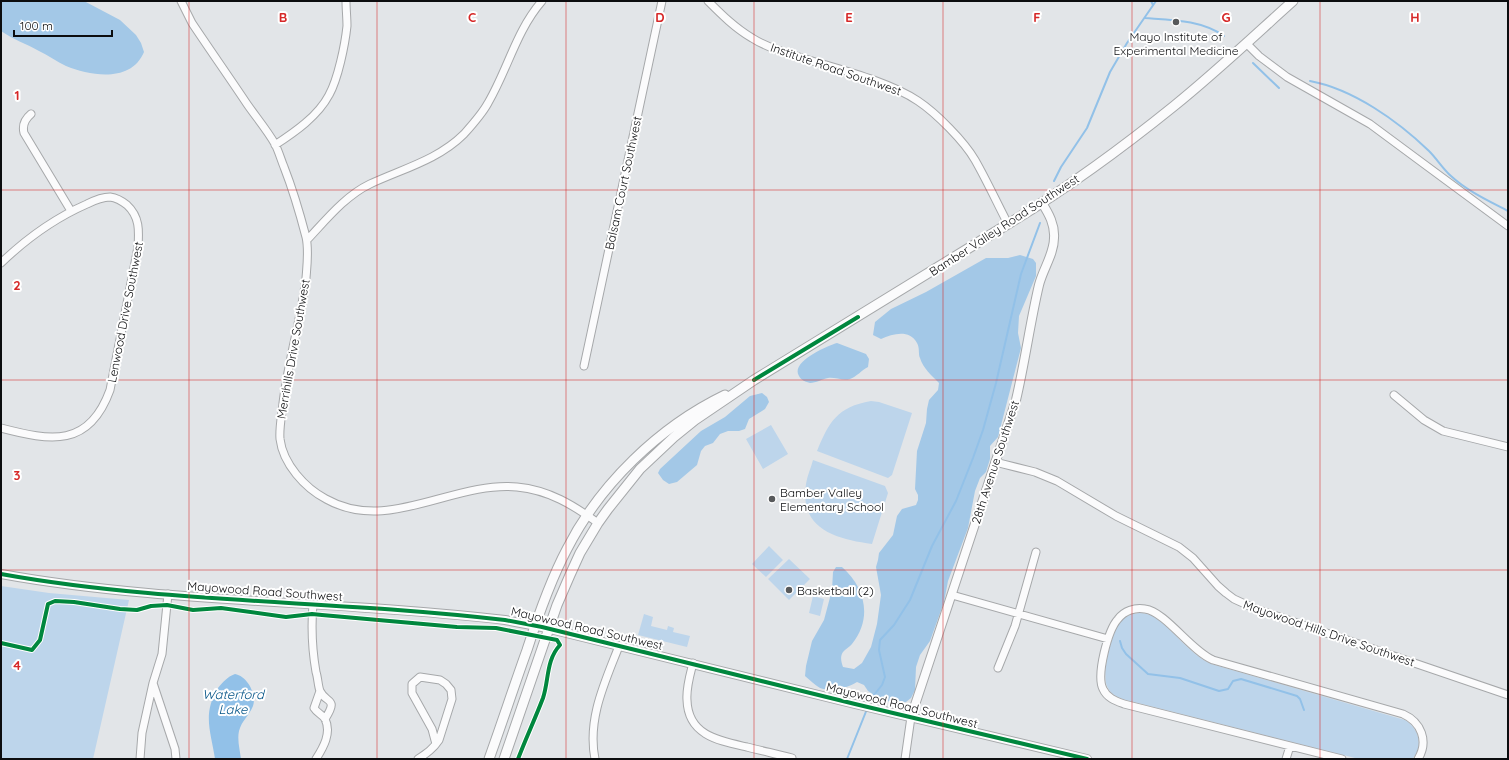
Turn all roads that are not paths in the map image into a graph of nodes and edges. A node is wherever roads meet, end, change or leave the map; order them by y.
1 (181, 1) edge
2 (346, 1) edge
3 (542, 1) edge
4 (662, 1) edge
5 (708, 1) edge
6 (1293, 1) edge
7 (1246, 43) junction
8 (31, 114) dead end
9 (275, 145) junction
10 (1042, 203) junction
11 (71, 211) junction
12 (1008, 224) junction
13 (1508, 226) edge
14 (307, 240) junction
15 (1, 263) edge
16 (584, 366) dead end
17 (754, 380) junction
18 (1394, 395) dead end
19 (1, 428) edge
20 (1508, 447) edge
21 (995, 462) junction
22 (587, 515) junction
23 (598, 523) junction
24 (1036, 552) dead end
25 (1, 574) edge
26 (168, 594) junction
27 (952, 595) junction
28 (313, 604) junction
29 (1019, 614) junction
30 (535, 625) junction
31 (549, 628) junction
32 (1108, 639) junction
33 (619, 646) junction
34 (693, 663) junction
35 (998, 668) dead end
36 (154, 683) junction
37 (320, 691) junction
38 (1508, 695) edge
39 (910, 717) junction
40 (325, 719) junction
41 (436, 744) junction
42 (1290, 746) junction
43 (792, 758) dead end
44 (140, 759) edge
45 (176, 759) edge
46 (316, 759) edge
47 (418, 759) edge
48 (489, 759) edge
49 (504, 759) edge
50 (595, 759) edge
51 (905, 759) edge
52 (1084, 759) edge
53 (1286, 759) edge
54 (1342, 759) edge
55 (1418, 759) edge

1 - 9 street, Merrihills Drive Southwest
2 - 9 street
3 - 14 street
4 - 16 street, Balsam Court Southwest
5 - 12 street, Institute Road Southwest
6 - 7 main road, Bamber Valley Road Southwest
7 - 10 main road, Bamber Valley Road Southwest
7 - 13 street
8 - 11 street
9 - 14 street, Merrihills Drive Southwest
10 - 12 main road, Bamber Valley Road Southwest
10 - 21 street, 28th Avenue Southwest
11 - 15 street, Lenwood Drive Southwest
11 - 19 street, Lenwood Drive Southwest
12 - 17 main road, Bamber Valley Road Southwest
14 - 22 street, Merrihills Drive Southwest
17 - 22 main road, Bamber Valley Road Southwest
17 - 23 main road, Bamber Valley Road Southwest
18 - 20 street
21 - 27 street, 28th Avenue Southwest
21 - 38 street, Mayowood Hills Drive Southwest
22 - 23 street, Merrihills Drive Southwest
22 - 30 main road, Bamber Valley Road Southwest
23 - 31 main road, Bamber Valley Road Southwest
24 - 29 street
25 - 26 street, Mayowood Road Southwest
26 - 28 street, Mayowood Road Southwest
26 - 36 street
27 - 29 street
27 - 39 street, 28th Avenue Southwest
28 - 30 street, Mayowood Road Southwest
28 - 37 street
29 - 32 street
29 - 35 street
30 - 31 street, Mayowood Road Southwest
30 - 48 main road, Bamber Valley Road Southwest
31 - 33 street, Mayowood Road Southwest
31 - 49 main road, Bamber Valley Road Southwest
32 - 42 street
32 - 55 street
33 - 34 street, Mayowood Road Southwest
33 - 50 street
34 - 39 street, Mayowood Road Southwest
34 - 43 street
36 - 44 street
36 - 45 street
37 - 40 street
37 - 40 street
39 - 51 street
39 - 52 street, Mayowood Road Southwest
40 - 46 street
41 - 41 street
41 - 47 street
42 - 53 street
42 - 54 street

